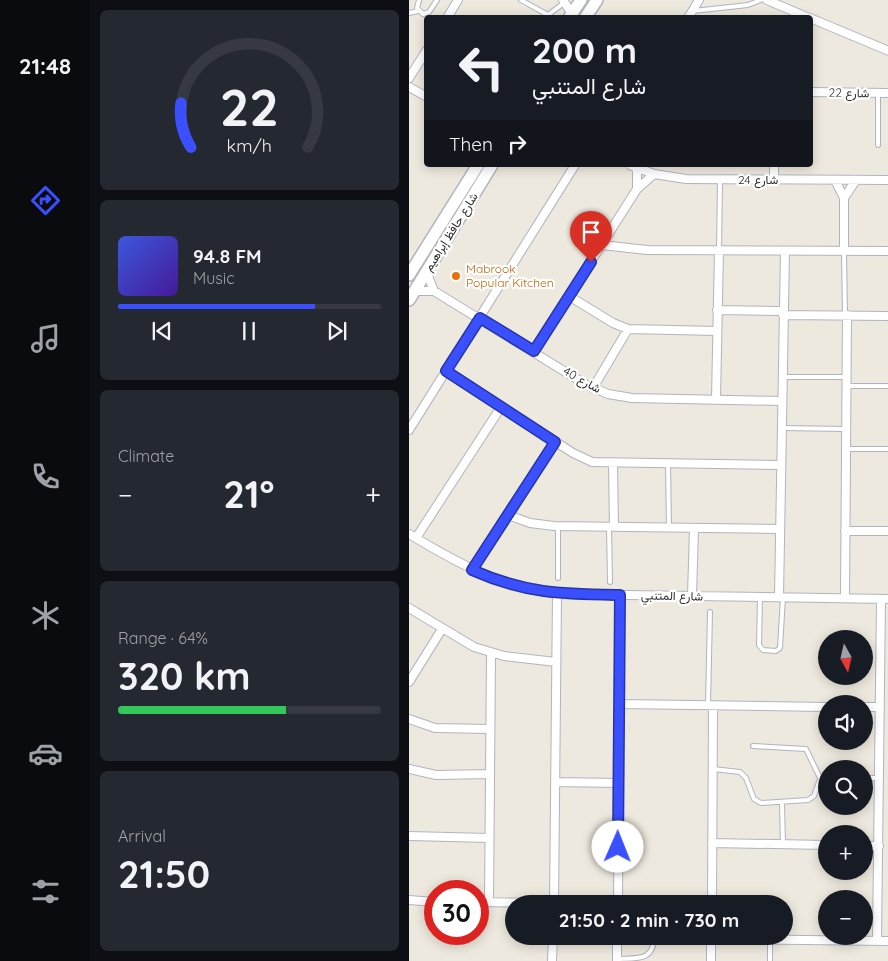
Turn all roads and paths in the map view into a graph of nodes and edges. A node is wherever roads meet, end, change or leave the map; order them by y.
1 (419, 0) edge
2 (437, 0) edge
3 (458, 0) edge
4 (521, 0) edge
5 (581, 0) edge
6 (597, 0) edge
7 (699, 0) edge
8 (761, 0) edge
9 (767, 0) edge
10 (564, 1) edge
11 (418, 11) junction
12 (409, 13) edge
13 (691, 14) edge
14 (449, 15) edge
15 (571, 15) edge
16 (572, 15) edge
17 (587, 15) edge
18 (803, 15) edge
19 (813, 19) edge
20 (888, 51) edge
21 (424, 55) edge
22 (409, 78) edge
23 (409, 87) edge
24 (813, 92) edge
25 (885, 92) edge
26 (424, 95) edge
27 (878, 145) dead end
28 (477, 167) edge
29 (491, 167) edge
30 (574, 167) edge
31 (633, 167) edge
32 (774, 167) edge
33 (654, 174) junction
34 (720, 180) junction
35 (774, 180) junction
36 (835, 180) junction
37 (856, 180) junction
38 (888, 180) edge
39 (637, 189) junction
40 (845, 198) junction
41 (602, 245) junction
42 (719, 250) junction
43 (785, 250) junction
44 (844, 251) junction
45 (888, 251) edge
46 (426, 271) junction
47 (409, 275) edge
48 (434, 291) junction
49 (412, 295) edge
50 (569, 296) junction
51 (717, 310) junction
52 (783, 313) junction
53 (846, 315) junction
54 (888, 316) edge
55 (480, 318) junction
56 (628, 329) junction
57 (717, 331) junction
58 (534, 351) junction
59 (446, 371) junction
60 (782, 377) junction
61 (847, 377) junction
62 (847, 386) junction
63 (888, 386) edge
64 (593, 388) junction
65 (716, 399) junction
66 (781, 400) junction
67 (501, 407) junction
68 (781, 428) junction
69 (848, 429) junction
70 (409, 430) edge
71 (555, 442) junction
72 (847, 449) junction
73 (888, 449) edge
74 (613, 464) junction
75 (668, 464) junction
76 (780, 465) junction
77 (508, 515) junction
78 (558, 526) junction
79 (611, 527) junction
80 (669, 528) junction
81 (694, 528) junction
82 (780, 529) junction
83 (845, 531) junction
84 (888, 531) edge
85 (413, 536) edge
86 (472, 570) junction
87 (559, 578) dead end
88 (610, 582) dead end
89 (557, 594) junction
90 (620, 595) junction
91 (692, 596) junction
92 (760, 597) junction
93 (781, 597) junction
94 (845, 598) junction
95 (885, 599) edge
96 (409, 608) edge
97 (710, 612) dead end
98 (442, 629) junction
99 (491, 653) junction
100 (556, 662) junction
101 (409, 682) edge
102 (619, 704) junction
103 (711, 706) junction
104 (818, 707) edge
105 (873, 707) edge
106 (880, 707) junction
107 (409, 718) edge
108 (490, 729) junction
109 (753, 746) dead end
110 (409, 769) edge
111 (713, 769) junction
112 (490, 774) junction
113 (818, 774) edge
114 (873, 778) edge
115 (879, 778) junction
116 (555, 782) junction
117 (619, 783) junction
118 (818, 787) edge
119 (782, 802) junction
120 (409, 836) edge
121 (489, 838) junction
122 (712, 843) junction
123 (783, 844) junction
124 (818, 845) edge
125 (873, 846) edge
126 (879, 846) junction
127 (489, 880) edge
128 (554, 895) edge
129 (618, 895) edge
130 (712, 895) edge
131 (409, 900) edge
132 (424, 901) edge
133 (489, 902) edge
134 (505, 902) edge
135 (793, 939) edge
136 (877, 940) junction
137 (888, 940) edge
138 (553, 945) edge
139 (617, 945) edge
140 (654, 945) edge
141 (711, 945) edge
142 (770, 945) edge
143 (617, 960) edge
144 (552, 961) edge
145 (711, 961) edge
146 (770, 961) edge

1 - 11 lane
2 - 11 lane
3 - 14 street
4 - 10 lane
5 - 16 street
6 - 17 street
7 - 13 street
8 - 13 lane
9 - 18 street
10 - 15 street
11 - 12 lane
19 - 20 street
21 - 22 street
23 - 26 street
24 - 25 street, شارع 22
25 - 27 lane
28 - 47 street, شارع حافظ إبراهيم
29 - 46 street, شارع حافظ إبراهيم
30 - 55 street
31 - 33 street, شارع 24
31 - 39 street
32 - 35 street
33 - 34 street, شارع 24
33 - 39 street
34 - 35 street, شارع 24
34 - 42 lane
35 - 36 street, شارع 24
36 - 37 street, شارع 24
36 - 40 street
37 - 38 street, شارع 24
37 - 40 street
39 - 41 street
40 - 44 street
41 - 42 street
41 - 50 street
42 - 43 street
42 - 51 street
43 - 44 street
43 - 52 street
44 - 45 street
44 - 53 lane
46 - 48 street
46 - 49 street, شارع حافظ إبراهيم
48 - 49 street
48 - 55 street, شارع 40
50 - 56 street
50 - 58 street
51 - 52 street
51 - 57 street
52 - 53 street
52 - 60 street
53 - 54 street
53 - 61 street
55 - 58 street, شارع 40
55 - 59 street
56 - 57 street
56 - 64 street
57 - 65 street
58 - 64 street, شارع 40
59 - 67 street
59 - 70 street
60 - 61 lane
60 - 66 street
61 - 62 street
62 - 63 lane
62 - 69 street
64 - 65 street, شارع 40
65 - 66 street, شارع 40
66 - 68 street
67 - 71 street
67 - 85 street
68 - 69 lane
68 - 76 street
69 - 72 street
71 - 74 street
71 - 77 street
72 - 73 lane
72 - 83 street
74 - 75 street
74 - 79 street
75 - 76 street
75 - 80 lane
76 - 82 street
77 - 78 street
77 - 86 street
78 - 79 street
78 - 87 lane
79 - 80 street
79 - 88 lane
80 - 81 street
81 - 82 street
81 - 91 street
82 - 93 street
83 - 84 street
83 - 94 street
85 - 86 street, شارع المتنبي
86 - 89 street, شارع المتنبي
89 - 90 street, شارع المتنبي
89 - 100 street
90 - 91 street, شارع المتنبي
90 - 102 street
91 - 92 street, شارع المتنبي
92 - 93 street, شارع المتنبي
92 - 93 lane
93 - 94 street, شارع المتنبي
94 - 95 street, شارع المتنبي
95 - 106 street
96 - 98 street
97 - 103 lane
98 - 99 street
98 - 101 street
99 - 100 street
99 - 108 street
100 - 116 street
102 - 103 street
102 - 117 street
103 - 104 street
103 - 111 street
105 - 106 street
106 - 115 street
107 - 108 street
108 - 112 street
109 - 113 lane
110 - 112 street
111 - 119 lane
111 - 122 street
112 - 121 street
114 - 115 lane
115 - 126 street
116 - 117 street
116 - 128 street
117 - 129 street
118 - 119 lane
119 - 123 lane
120 - 121 street
121 - 127 street
122 - 123 street
122 - 130 street
123 - 124 street
125 - 126 street
126 - 136 street
131 - 132 street
133 - 134 street
135 - 136 street
136 - 137 street
138 - 144 street
139 - 143 street
140 - 143 lane
141 - 145 street
142 - 146 lane

